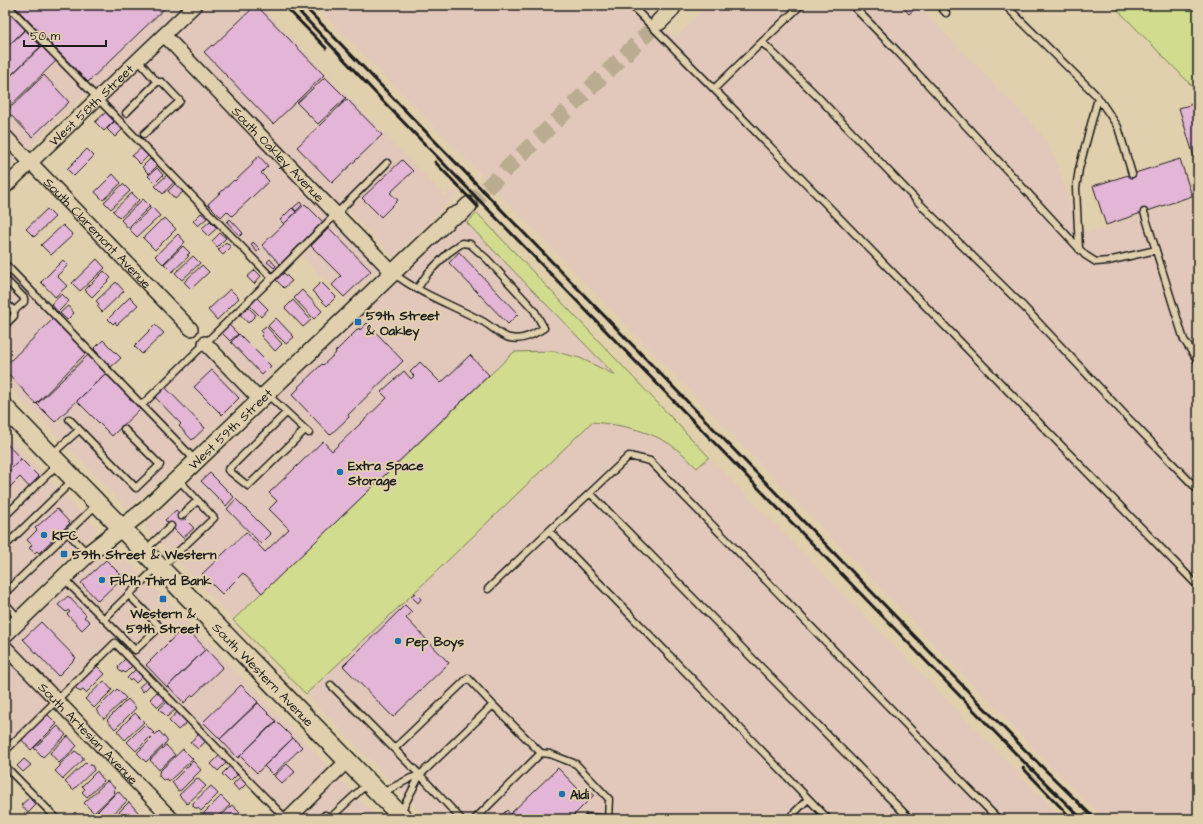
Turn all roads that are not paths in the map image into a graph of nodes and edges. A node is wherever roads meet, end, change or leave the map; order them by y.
1 (7, 5) edge
2 (194, 5) edge
3 (631, 5) edge
4 (667, 5) edge
5 (674, 5) edge
6 (801, 5) edge
7 (852, 5) edge
8 (939, 5) edge
9 (1005, 5) edge
10 (946, 13) dead end
11 (164, 35) junction
12 (762, 42) junction
13 (138, 60) junction
14 (157, 82) junction
15 (714, 89) junction
16 (97, 98) junction
17 (1098, 98) junction
18 (126, 113) dead end
19 (144, 134) dead end
20 (5, 136) edge
21 (30, 162) junction
22 (387, 163) dead end
23 (1132, 174) dead end
24 (5, 187) edge
25 (466, 202) tunnel mouth
26 (1144, 212) dead end
27 (336, 214) junction
28 (1079, 249) junction
29 (1156, 250) junction
30 (5, 264) edge
31 (393, 273) junction
32 (272, 278) junction
33 (5, 279) edge
34 (417, 289) junction
35 (5, 302) edge
36 (14, 311) junction
37 (5, 325) edge
38 (191, 329) dead end
39 (205, 343) junction
40 (1198, 361) edge
41 (263, 397) junction
42 (142, 405) junction
43 (5, 408) edge
44 (286, 412) junction
45 (69, 419) dead end
46 (124, 429) dead end
47 (79, 430) junction
48 (55, 460) junction
49 (197, 461) junction
50 (74, 479) junction
51 (178, 479) junction
52 (1198, 490) edge
53 (590, 492) junction
54 (198, 501) junction
55 (98, 504) junction
56 (5, 516) edge
57 (182, 516) dead end
58 (171, 526) dead end
59 (120, 528) junction
60 (549, 531) junction
61 (68, 533) junction
62 (5, 546) edge
63 (144, 551) junction
64 (88, 554) junction
65 (159, 567) junction
66 (63, 578) junction
67 (8, 586) edge
68 (1198, 586) edge
69 (488, 589) dead end
70 (5, 593) edge
71 (129, 595) junction
72 (5, 603) edge
73 (104, 619) junction
74 (20, 620) junction
75 (5, 634) edge
76 (5, 647) edge
77 (331, 685) dead end
78 (57, 700) junction
79 (493, 705) junction
80 (394, 749) junction
81 (5, 751) edge
82 (541, 752) junction
83 (348, 760) junction
84 (5, 766) edge
85 (420, 775) junction
86 (374, 788) junction
87 (808, 799) junction
88 (402, 817) edge
89 (57, 819) edge
90 (172, 819) edge
91 (287, 819) edge
92 (320, 819) edge
93 (329, 819) edge
94 (461, 819) edge
95 (475, 819) edge
96 (587, 819) edge
97 (608, 819) edge
98 (788, 819) edge
99 (828, 819) edge
100 (910, 819) edge
101 (998, 819) edge

1 - 16 lane
2 - 11 street, West 58th Street
3 - 15 lane
4 - 5 street
6 - 12 lane
7 - 28 lane
8 - 10 lane
9 - 17 lane
11 - 13 street, West 58th Street
11 - 27 street, South Oakley Avenue
12 - 15 lane
12 - 52 lane
13 - 14 lane
13 - 16 street, West 58th Street
14 - 18 lane
14 - 19 lane
15 - 68 lane
16 - 21 street, West 58th Street
16 - 32 lane
17 - 23 lane
17 - 28 lane
20 - 21 street, South Claremont Avenue
21 - 24 street, West 58th Street
21 - 38 street, South Claremont Avenue
22 - 27 lane
25 - 31 street, West 59th Street
26 - 29 lane
27 - 31 street, South Oakley Avenue
27 - 32 lane
28 - 29 lane
29 - 40 lane
30 - 42 lane
31 - 34 lane
31 - 41 street, West 59th Street
32 - 39 lane
33 - 36 lane
34 - 34 lane
35 - 36 lane
36 - 37 lane
39 - 41 street
39 - 42 lane
41 - 44 lane
41 - 49 street, West 59th Street
42 - 49 lane
43 - 48 main road, South Western Avenue
44 - 44 lane
45 - 47 lane
46 - 47 lane
47 - 48 lane
48 - 50 main road, South Western Avenue
48 - 56 lane
49 - 51 street, West 59th Street
50 - 55 main road, South Western Avenue
50 - 62 lane
51 - 54 lane
51 - 59 street, West 59th Street
53 - 60 lane
53 - 100 lane
53 - 101 lane
54 - 57 lane
54 - 65 lane
55 - 59 main road, South Western Avenue
55 - 61 lane
58 - 63 lane
59 - 63 main road, South Western Avenue
59 - 64 street, West 59th Street
60 - 69 lane
60 - 87 lane
61 - 64 lane
61 - 67 lane
63 - 65 main road, South Western Avenue
64 - 66 street, West 59th Street
65 - 71 lane
65 - 83 main road, South Western Avenue
66 - 73 lane
66 - 74 street, West 59th Street
67 - 70 lane
71 - 73 lane
71 - 73 lane
72 - 74 lane
74 - 75 street, West 59th Street
76 - 78 street, South Artesian Avenue
77 - 80 lane
78 - 81 lane
78 - 90 street, South Artesian Avenue
78 - 91 lane
79 - 80 lane
79 - 82 lane
79 - 85 lane
80 - 85 lane
82 - 95 lane
82 - 97 lane
83 - 86 main road, South Western Avenue
83 - 91 street
84 - 89 lane
85 - 86 lane
85 - 88 lane
85 - 94 lane
86 - 88 main road, South Western Avenue
86 - 93 lane
87 - 98 lane
87 - 99 lane
92 - 93 lane
96 - 97 lane

